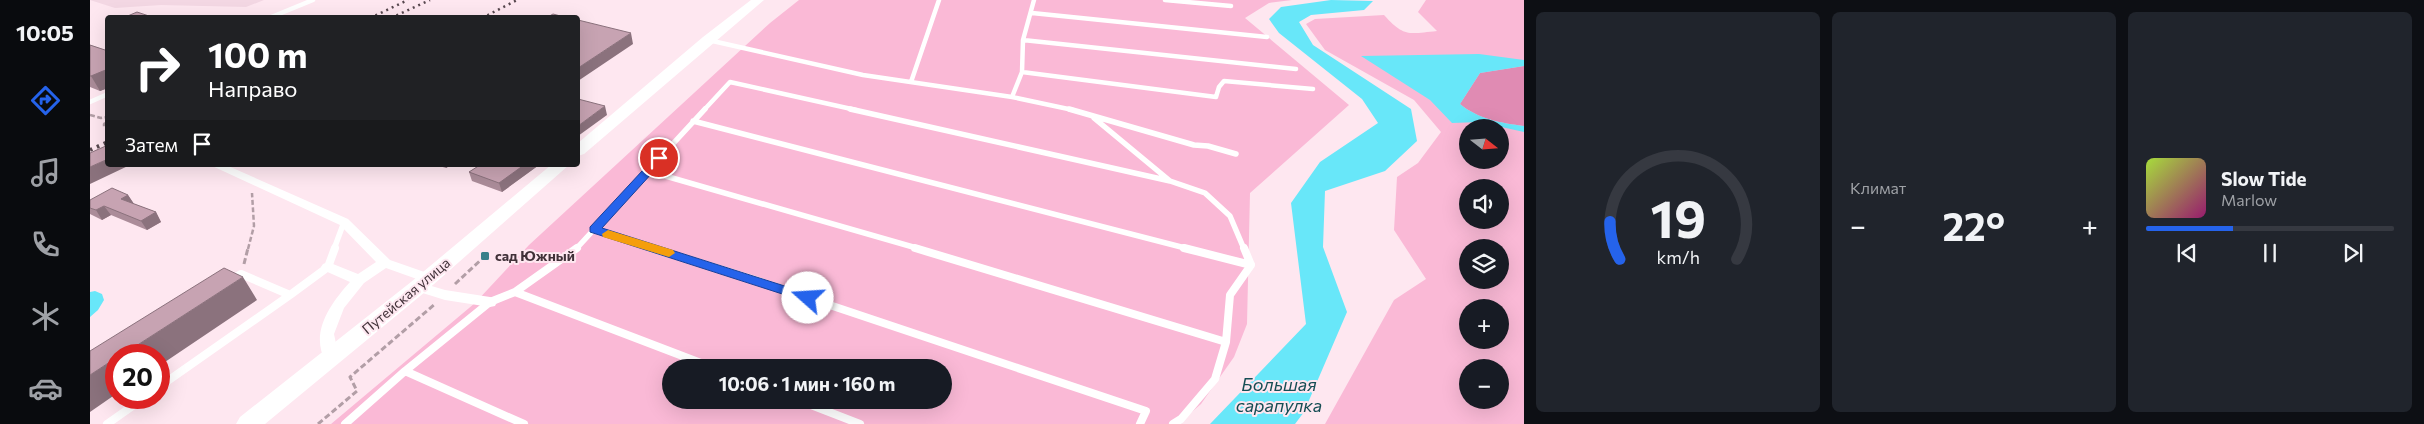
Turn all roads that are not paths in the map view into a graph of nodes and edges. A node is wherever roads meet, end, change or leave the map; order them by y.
1 (313, 0) edge
2 (758, 0) edge
3 (939, 0) edge
4 (1034, 0) edge
5 (1165, 0) edge
6 (1231, 6) dead end
7 (1032, 13) junction
8 (276, 15) edge
9 (1267, 37) dead end
10 (707, 40) junction
11 (1023, 40) junction
12 (1296, 69) dead end
13 (1022, 72) junction
14 (911, 82) junction
15 (1313, 89) dead end
16 (105, 95) edge
17 (1012, 97) junction
18 (90, 102) edge
19 (1091, 116) junction
20 (693, 121) junction
21 (580, 149) edge
22 (1236, 154) dead end
23 (220, 167) edge
24 (559, 167) edge
25 (648, 171) junction
26 (1170, 181) junction
27 (344, 222) junction
28 (594, 230) junction
29 (385, 263) junction
30 (1251, 265) junction
31 (328, 267) junction
32 (359, 280) junction
33 (423, 282) junction
34 (224, 284) edge
35 (515, 292) junction
36 (290, 295) junction
37 (490, 302) junction
38 (1226, 342) junction
39 (331, 358) junction
40 (690, 359) edge
41 (405, 371) junction
42 (170, 379) edge
43 (128, 409) edge
44 (821, 409) edge
45 (107, 424) edge
46 (248, 424) edge
47 (345, 424) edge
48 (524, 424) edge
49 (860, 424) edge
50 (1140, 424) edge
51 (1173, 424) edge

1 - 8 lane
2 - 10 main road
3 - 14 lane
4 - 7 lane
5 - 6 lane
7 - 9 lane
7 - 11 lane
10 - 14 lane
10 - 21 main road
11 - 12 lane
11 - 13 lane
13 - 15 lane
13 - 17 lane
14 - 17 lane
16 - 18 lane
17 - 19 lane
19 - 22 lane
19 - 26 lane
20 - 25 lane
20 - 26 lane
20 - 30 lane
23 - 27 street
24 - 33 main road, Путейская улица
25 - 28 lane
25 - 38 lane
26 - 30 lane
27 - 29 street
27 - 31 lane
28 - 35 lane
28 - 50 lane
29 - 32 street
29 - 33 street
30 - 38 lane
31 - 32 street
31 - 36 lane
32 - 39 street
33 - 37 street
33 - 39 main road, Путейская улица
34 - 36 lane
35 - 37 lane
35 - 40 lane
36 - 42 lane
37 - 41 lane
38 - 51 lane
39 - 46 main road, Путейская улица
41 - 47 lane
41 - 48 lane
43 - 45 lane
44 - 49 lane

